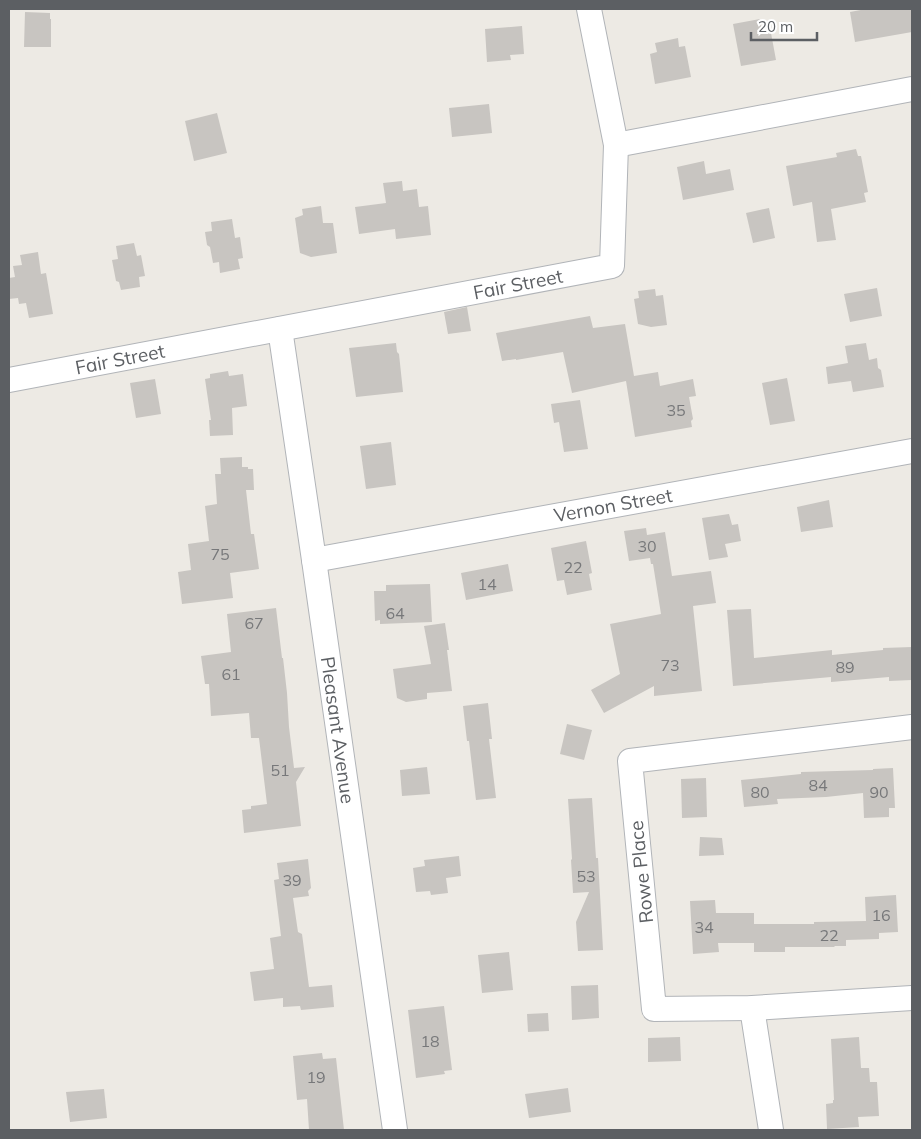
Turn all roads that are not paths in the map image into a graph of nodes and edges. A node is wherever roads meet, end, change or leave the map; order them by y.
1 (589, 9) edge
2 (912, 89) edge
3 (616, 145) junction
4 (280, 329) junction
5 (9, 380) edge
6 (912, 451) edge
7 (314, 560) junction
8 (912, 727) edge
9 (912, 998) edge
10 (752, 1008) junction
11 (394, 1130) edge
12 (772, 1130) edge

1 - 3 street
2 - 3 street
3 - 4 street, Fair Street
4 - 5 street, Fair Street
4 - 7 street, Pleasant Avenue
6 - 7 street, Vernon Street
7 - 11 street, Pleasant Avenue
8 - 10 street, Rowe Place
9 - 10 street, Rowe Place
10 - 12 street

